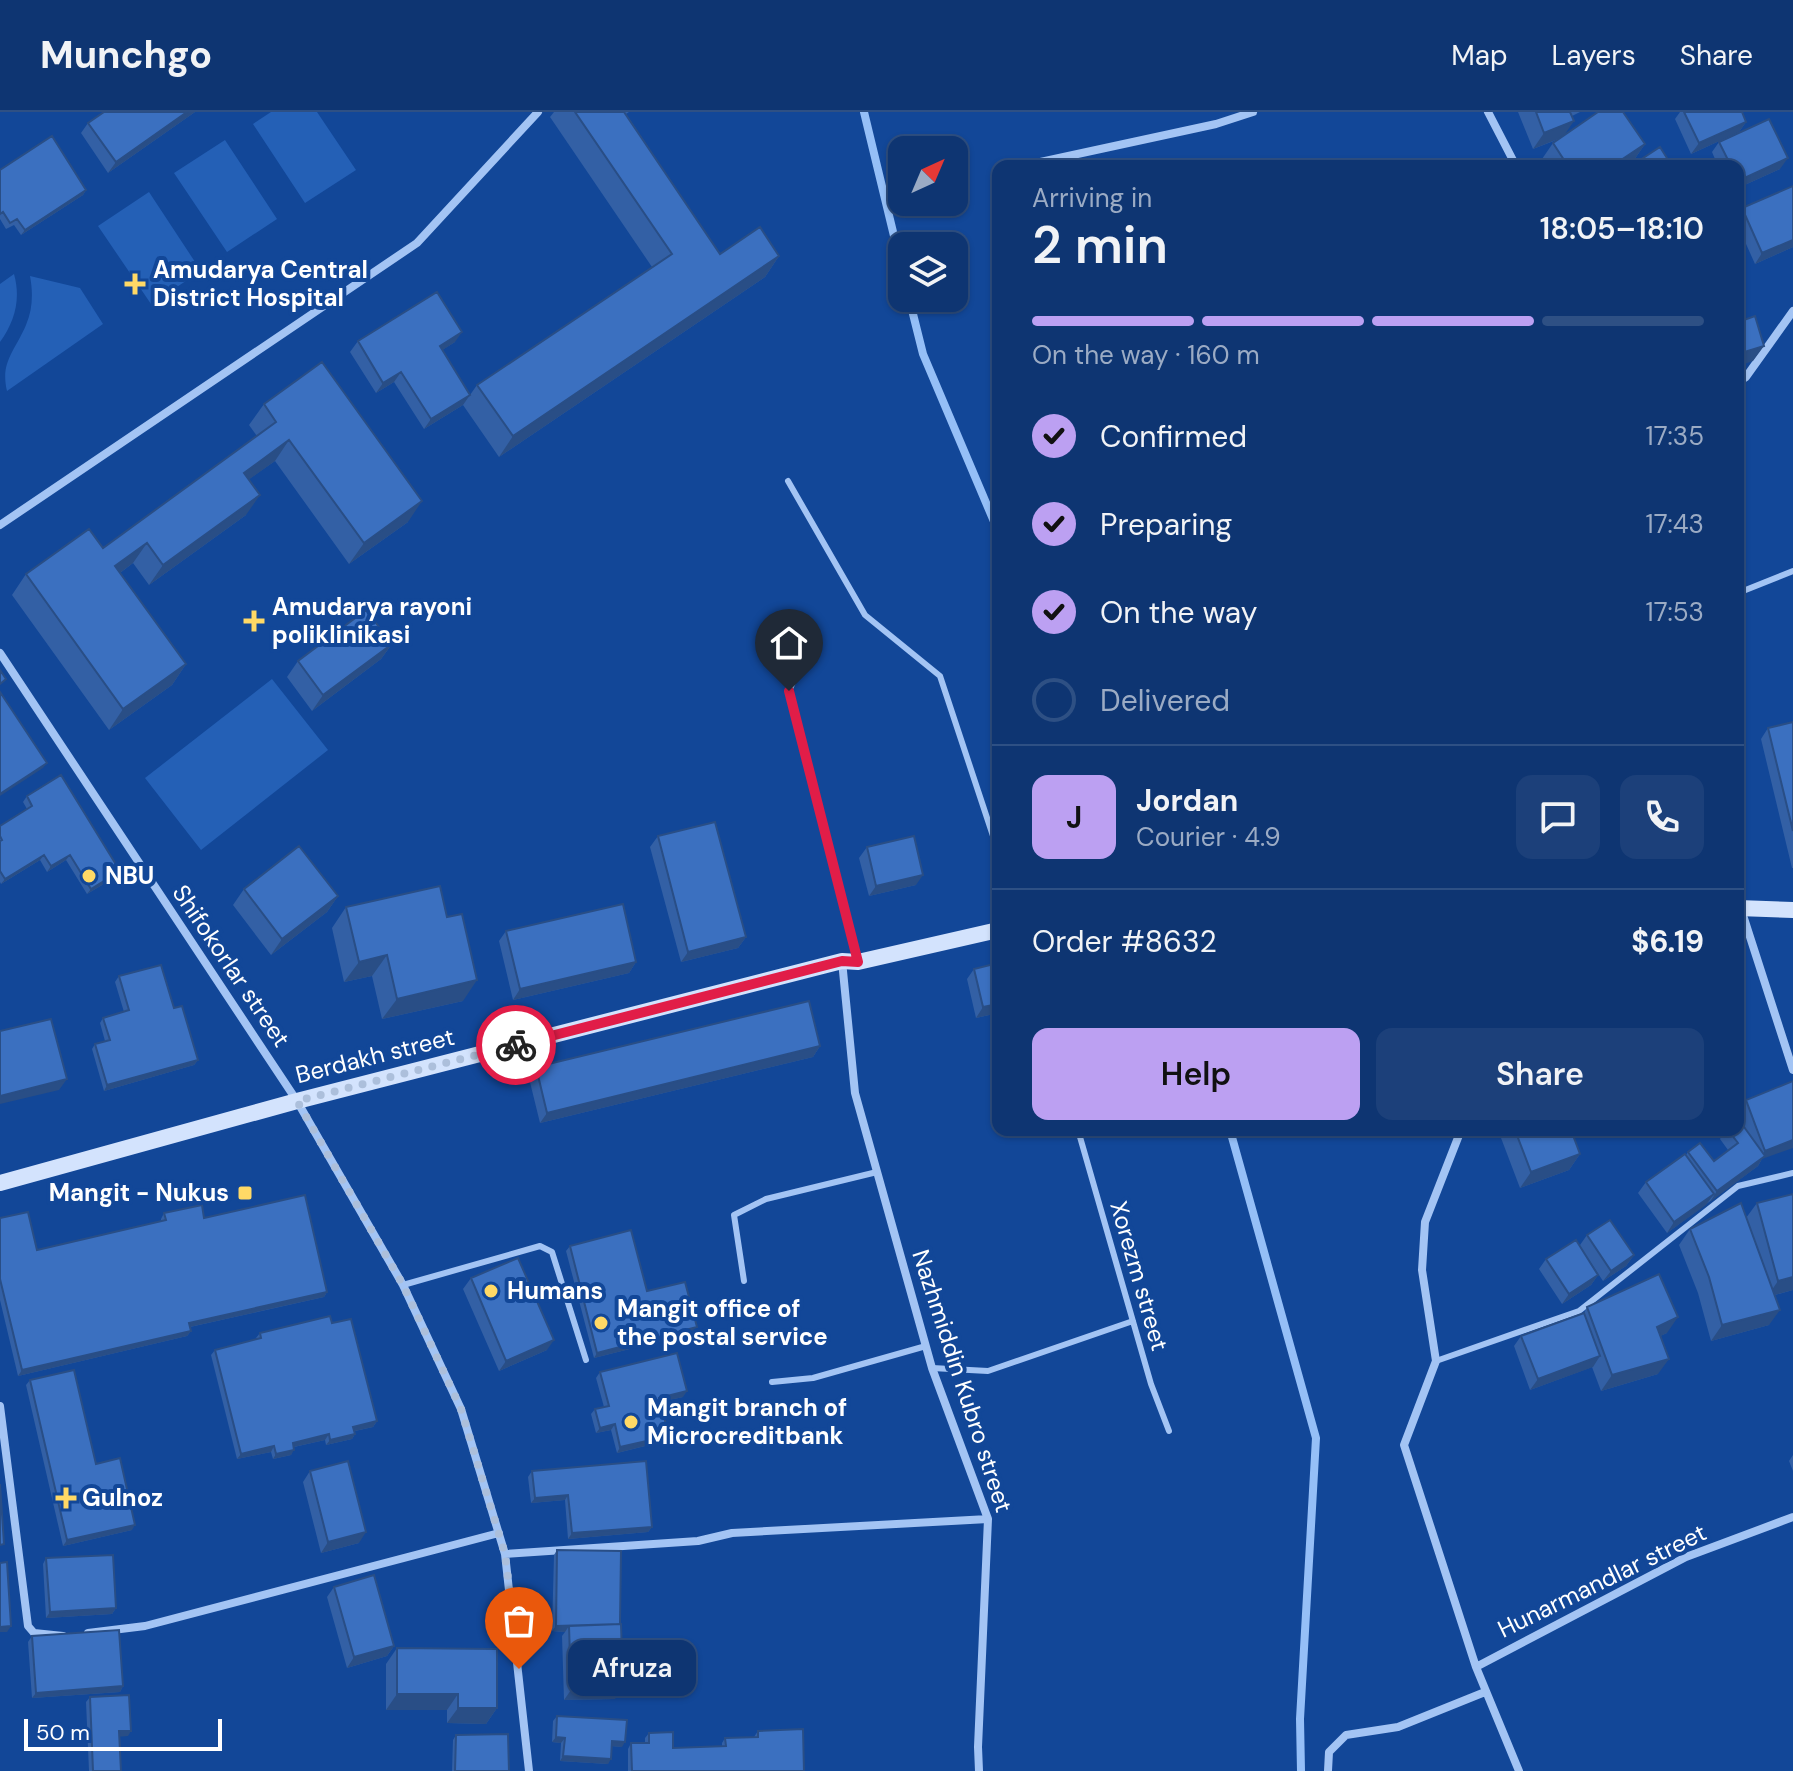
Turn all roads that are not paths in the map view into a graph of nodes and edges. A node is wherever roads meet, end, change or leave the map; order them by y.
1 (538, 112) edge
2 (1253, 112) edge
3 (1488, 112) edge
4 (1050, 160) edge
5 (1513, 160) edge
6 (1793, 311) edge
7 (1744, 378) edge
8 (788, 481) dead end
9 (0, 525) edge
10 (1793, 571) edge
11 (1744, 591) edge
12 (0, 653) edge
13 (806, 653) dead end
14 (992, 833) edge
15 (1744, 908) edge
16 (1793, 910) edge
17 (1744, 920) edge
18 (992, 931) edge
19 (850, 962) junction
20 (1793, 1070) edge
21 (297, 1101) junction
22 (1080, 1136) edge
23 (1459, 1136) edge
24 (877, 1172) junction
25 (1793, 1173) edge
26 (0, 1183) edge
27 (744, 1281) dead end
28 (403, 1285) junction
29 (1133, 1321) junction
30 (926, 1346) junction
31 (586, 1360) dead end
32 (1436, 1361) junction
33 (932, 1368) junction
34 (772, 1382) dead end
35 (0, 1406) edge
36 (1169, 1431) dead end
37 (1793, 1517) edge
38 (988, 1519) junction
39 (499, 1533) junction
40 (505, 1554) junction
41 (1476, 1667) junction
42 (1485, 1692) junction
43 (529, 1771) edge
44 (979, 1771) edge
45 (1328, 1771) edge
46 (1519, 1771) edge

1 - 9 street
2 - 4 street
3 - 5 street
6 - 7 street
8 - 14 lane
10 - 11 lane
12 - 21 street, Shifokorlar street
13 - 19 lane, Nazhmiddin Kubro street
15 - 16 main road
17 - 20 street
18 - 19 main road, Berdakh street
19 - 21 main road, Berdakh street
19 - 24 street, Nazhmiddin Kubro street
21 - 26 main road, Berdakh street
21 - 28 street, Shifokorlar street
22 - 29 lane, Xorezm street
23 - 32 street, Hunarmandlar street
24 - 27 lane
24 - 30 street, Nazhmiddin Kubro street
25 - 32 lane
28 - 31 lane
28 - 39 street, Shifokorlar street
29 - 33 lane
29 - 36 lane, Xorezm street
30 - 33 street, Nazhmiddin Kubro street
30 - 34 lane
32 - 41 street, Hunarmandlar street
33 - 38 street, Nazhmiddin Kubro street
35 - 39 street
37 - 41 street, Hunarmandlar street
38 - 40 street
38 - 44 street, Nazhmiddin Kubro street
39 - 40 street, Shifokorlar street
40 - 43 street, Shifokorlar street
41 - 42 street, Hunarmandlar street
42 - 45 street
42 - 46 street, Hunarmandlar street

